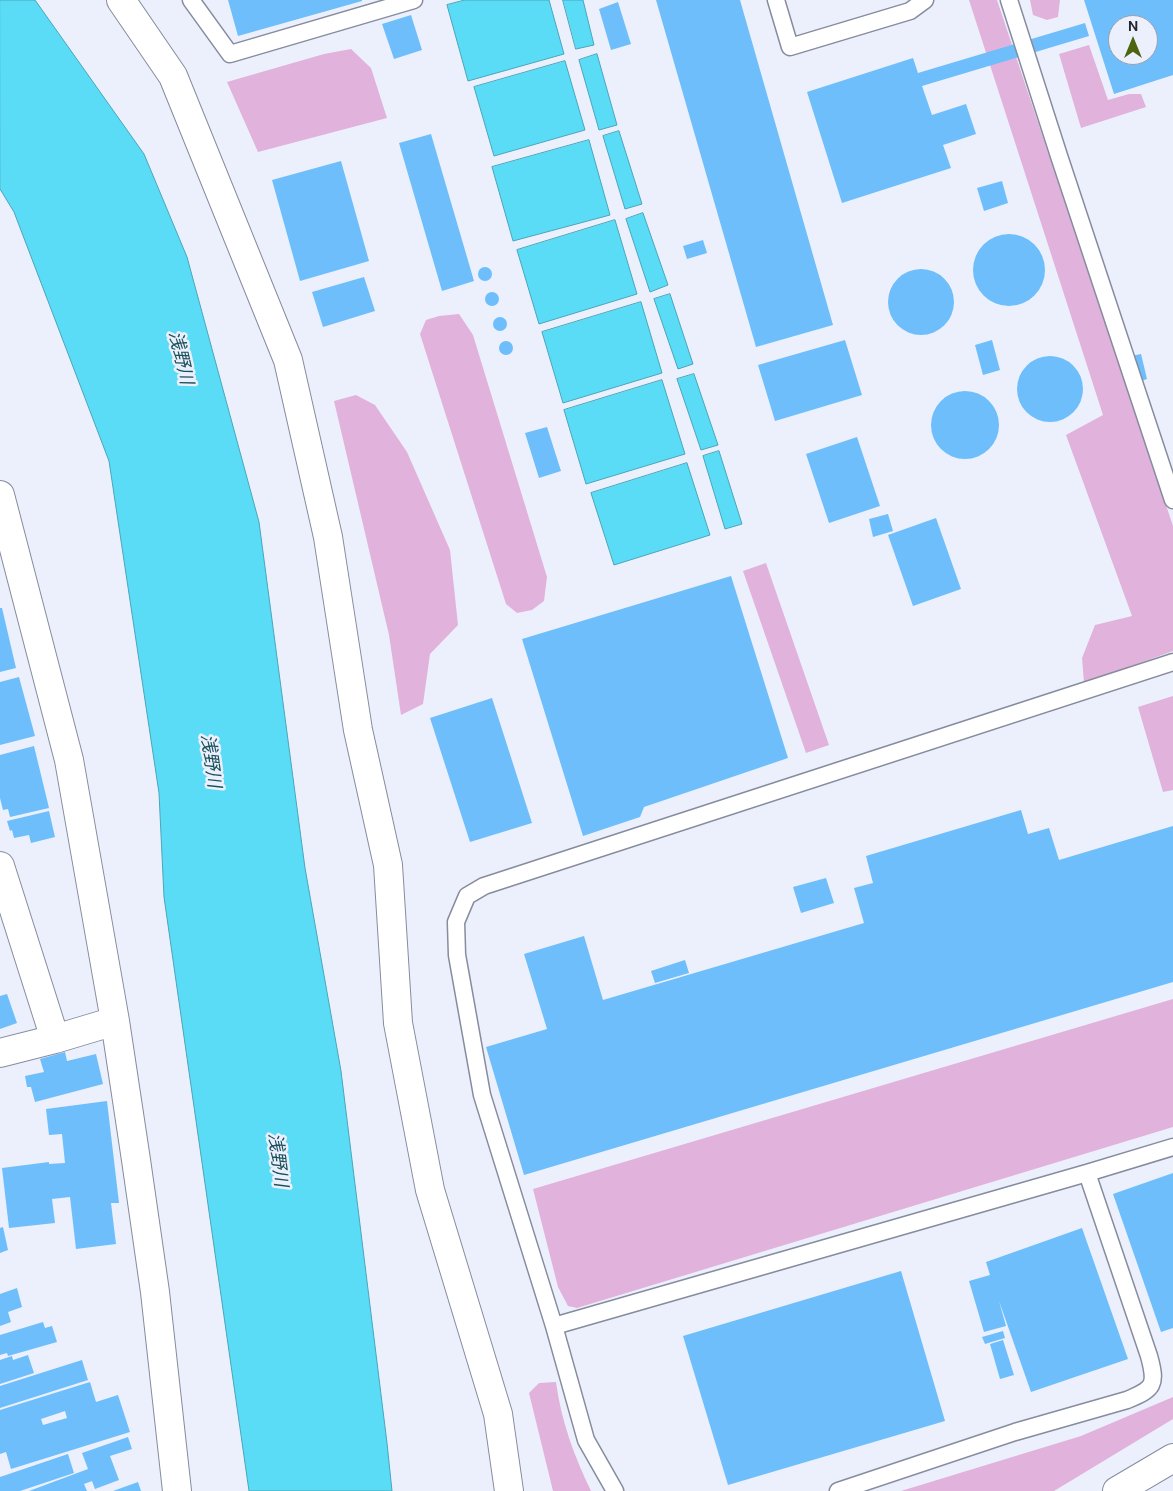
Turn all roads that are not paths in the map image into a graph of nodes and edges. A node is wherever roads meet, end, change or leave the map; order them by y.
1 (121, 0) edge
2 (191, 0) edge
3 (414, 0) edge
4 (776, 0) edge
5 (925, 0) edge
6 (1009, 0) edge
7 (0, 495) edge
8 (1173, 500) edge
9 (1173, 662) edge
10 (0, 866) edge
11 (115, 1021) junction
12 (55, 1040) junction
13 (0, 1053) edge
14 (1173, 1147) edge
15 (1087, 1173) junction
16 (554, 1326) junction
17 (1173, 1458) edge
18 (176, 1491) edge
19 (509, 1491) edge
20 (615, 1491) edge
21 (838, 1491) edge
22 (1117, 1491) edge

1 - 19 street
2 - 3 lane
4 - 5 lane
6 - 8 lane
7 - 11 street
9 - 16 lane
10 - 12 street
11 - 12 street
11 - 18 street
12 - 13 street
14 - 15 lane
15 - 16 lane
15 - 21 lane
16 - 20 lane
17 - 22 street

